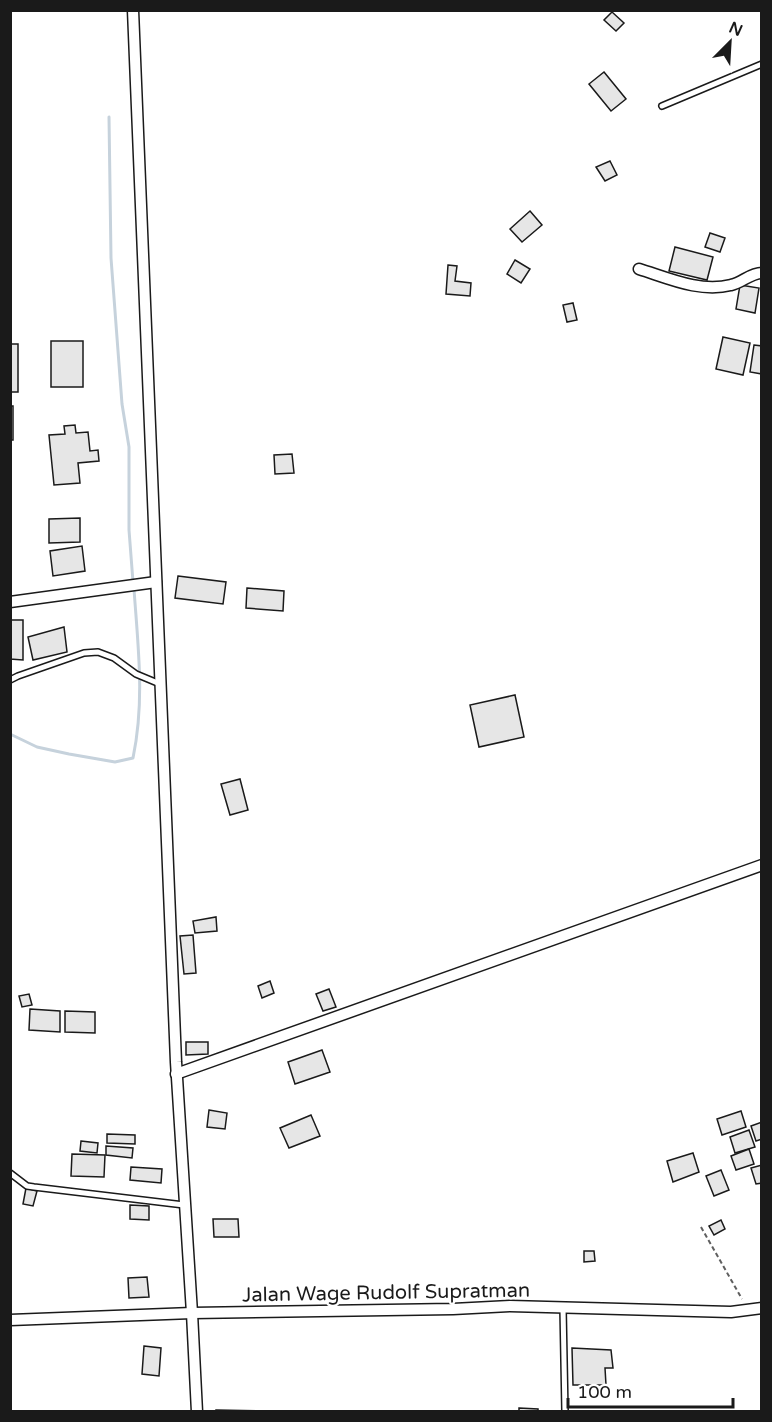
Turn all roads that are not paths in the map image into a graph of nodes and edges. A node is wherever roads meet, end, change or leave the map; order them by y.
1 (133, 10) edge
2 (762, 64) edge
3 (662, 106) dead end
4 (639, 269) dead end
5 (762, 273) edge
6 (156, 582) junction
7 (10, 602) edge
8 (10, 680) edge
9 (160, 684) junction
10 (762, 865) edge
11 (177, 1074) junction
12 (10, 1173) edge
13 (184, 1205) junction
14 (563, 1308) junction
15 (762, 1308) edge
16 (184, 1314) junction
17 (10, 1320) edge
18 (197, 1412) edge
19 (565, 1412) edge

1 - 6 street
2 - 3 lane
4 - 5 street
6 - 7 street
6 - 9 street
8 - 9 lane
9 - 11 street
10 - 11 street
11 - 13 street
12 - 13 lane
13 - 16 street
14 - 15 street, Jalan Wage Rudolf Supratman
14 - 16 street, Jalan Wage Rudolf Supratman
14 - 19 lane
16 - 17 street, Jalan Wage Rudolf Supratman
16 - 18 street

